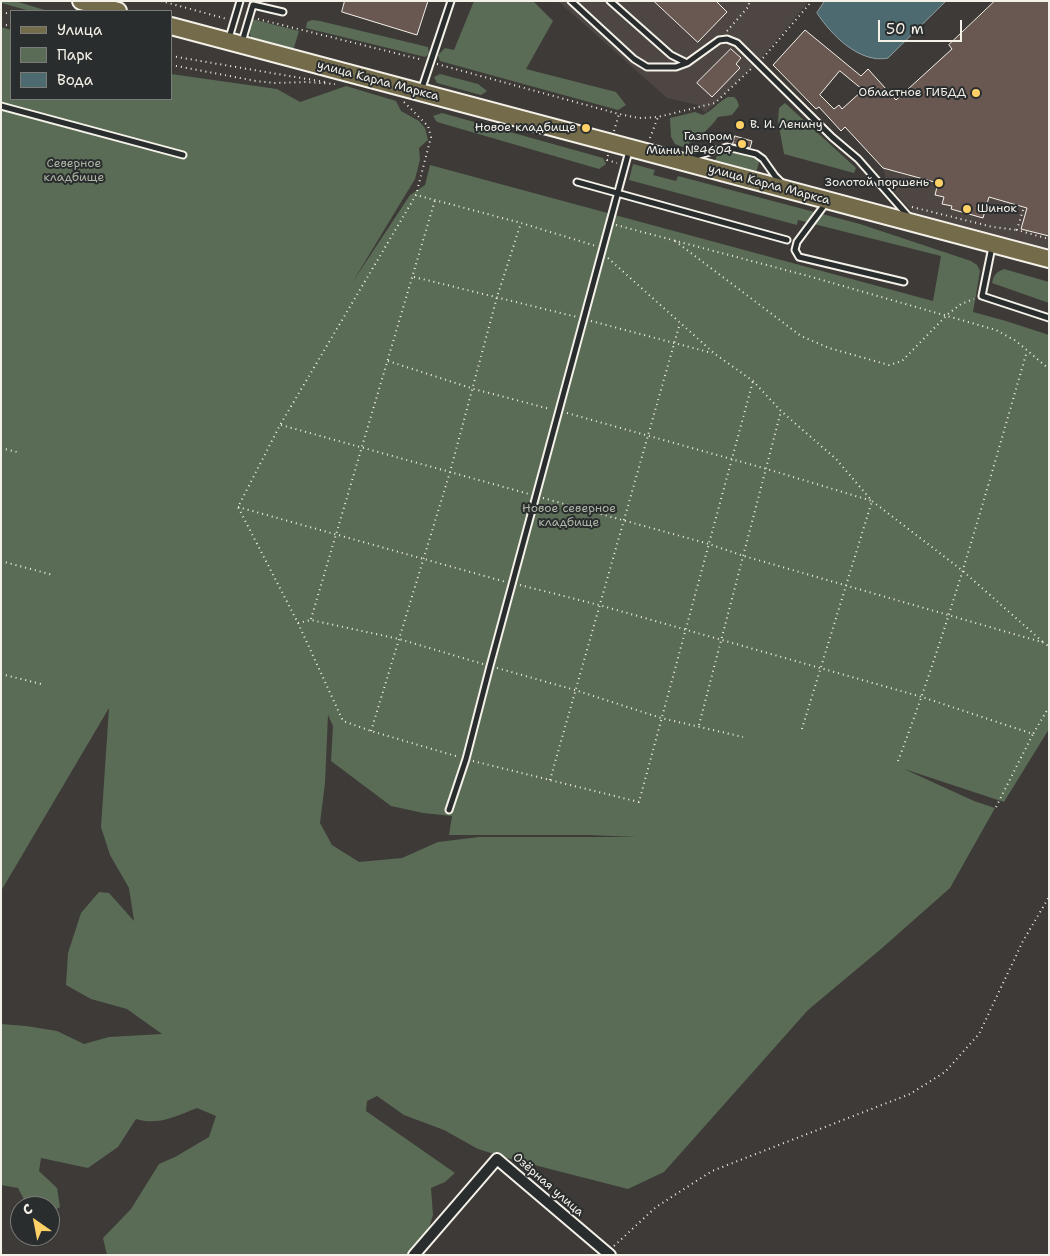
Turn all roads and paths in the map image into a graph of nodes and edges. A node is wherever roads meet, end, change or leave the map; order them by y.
1 (81, 1) edge
2 (161, 1) edge
3 (240, 1) edge
4 (451, 1) edge
5 (572, 1) edge
6 (610, 1) edge
7 (749, 1) edge
8 (812, 1) edge
9 (114, 10) edge
10 (283, 12) dead end
11 (249, 17) junction
12 (234, 21) junction
13 (172, 26) edge
14 (719, 40) junction
15 (235, 43) junction
16 (172, 56) edge
17 (430, 62) junction
18 (687, 63) junction
19 (758, 64) junction
20 (172, 65) edge
21 (420, 92) junction
22 (403, 102) dead end
23 (1, 106) edge
24 (658, 117) junction
25 (637, 149) junction
26 (183, 155) dead end
27 (679, 161) junction
28 (577, 182) dead end
29 (792, 191) junction
30 (618, 194) junction
31 (416, 195) junction
32 (436, 200) junction
33 (828, 200) junction
34 (898, 203) junction
35 (1022, 210) dead end
36 (521, 223) junction
37 (610, 223) junction
38 (914, 223) junction
39 (1017, 230) junction
40 (1049, 239) edge
41 (673, 240) junction
42 (787, 240) dead end
43 (992, 244) junction
44 (603, 251) junction
45 (1049, 259) edge
46 (414, 276) junction
47 (904, 282) dead end
48 (982, 296) junction
49 (497, 297) junction
50 (948, 314) junction
51 (1049, 318) edge
52 (585, 319) junction
53 (680, 322) junction
54 (674, 343) junction
55 (1027, 351) junction
56 (715, 354) junction
57 (388, 361) junction
58 (1049, 369) edge
59 (753, 381) junction
60 (474, 388) junction
61 (559, 411) junction
62 (781, 411) junction
63 (280, 425) junction
64 (648, 434) junction
65 (1, 448) edge
66 (362, 448) junction
67 (17, 452) dead end
68 (732, 459) junction
69 (767, 469) junction
70 (450, 472) junction
71 (537, 496) junction
72 (872, 501) junction
73 (238, 507) junction
74 (624, 520) junction
75 (336, 534) junction
76 (709, 544) junction
77 (744, 556) junction
78 (424, 559) junction
79 (1, 561) edge
80 (962, 572) junction
81 (52, 575) dead end
82 (512, 584) junction
83 (847, 585) junction
84 (599, 605) junction
85 (949, 615) junction
86 (311, 620) junction
87 (298, 623) junction
88 (685, 630) junction
89 (399, 639) junction
90 (722, 640) junction
91 (1045, 644) junction
92 (1049, 647) edge
93 (490, 666) junction
94 (821, 668) junction
95 (1, 674) edge
96 (41, 684) dead end
97 (575, 690) junction
98 (922, 697) junction
99 (1049, 707) edge
100 (661, 718) junction
101 (699, 726) junction
102 (370, 731) junction
103 (801, 732) dead end
104 (1033, 734) junction
105 (743, 737) dead end
106 (466, 759) junction
107 (898, 761) dead end
108 (550, 780) junction
109 (996, 807) dead end
110 (449, 810) dead end
111 (1049, 897) edge
112 (607, 1254) edge
113 (414, 1255) edge

1 - 9 main road
2 - 12 path
3 - 12 lane
4 - 17 lane
5 - 18 lane
6 - 18 lane
7 - 14 path
8 - 19 path
10 - 11 lane
11 - 15 lane
11 - 17 path
12 - 15 lane
13 - 15 main road, улица Карла Маркса
14 - 18 lane
14 - 19 lane
15 - 21 main road, улица Карла Маркса
16 - 20 path
17 - 21 lane
17 - 24 path
19 - 24 path
19 - 34 lane
21 - 25 main road, улица Карла Маркса
22 - 31 path
23 - 26 lane
24 - 25 path
25 - 27 main road, улица Карла Маркса
25 - 30 lane
27 - 29 main road, улица Карла Маркса
27 - 29 lane
28 - 30 lane
29 - 33 main road, улица Карла Маркса
30 - 37 lane
30 - 42 lane
31 - 32 path
31 - 63 path
32 - 36 path
32 - 46 path
33 - 38 main road, улица Карла Маркса
33 - 47 lane
34 - 38 lane
34 - 39 path
35 - 39 path
36 - 44 path
36 - 49 path
37 - 41 path
37 - 44 lane
38 - 43 main road, улица Карла Маркса
39 - 40 path
41 - 50 path
41 - 50 path
43 - 45 main road, улица Карла Маркса
43 - 48 lane
44 - 52 lane
44 - 53 path
46 - 49 path
46 - 57 path
48 - 50 path
48 - 51 lane
49 - 52 path
49 - 60 path
50 - 55 path
52 - 54 path
52 - 61 lane
53 - 54 path
53 - 56 path
54 - 56 path
54 - 64 path
55 - 58 path
55 - 80 path
56 - 59 path
57 - 60 path
57 - 66 path
59 - 62 path
59 - 68 path
60 - 61 path
60 - 70 path
61 - 64 path
61 - 71 lane
62 - 69 path
62 - 72 path
63 - 66 path
63 - 73 path
64 - 68 path
64 - 74 path
65 - 67 path
66 - 70 path
66 - 75 path
68 - 69 path
68 - 76 path
69 - 72 path
69 - 77 path
70 - 71 path
70 - 78 path
71 - 74 path
71 - 82 lane
72 - 80 path
72 - 83 path
73 - 75 path
73 - 87 path
74 - 76 path
74 - 84 path
75 - 78 path
75 - 86 path
76 - 77 path
76 - 88 path
77 - 83 path
77 - 90 path
78 - 82 path
78 - 89 path
79 - 81 path
80 - 85 path
80 - 91 path
82 - 84 path
82 - 93 lane
83 - 85 path
83 - 94 path
84 - 88 path
84 - 97 path
85 - 91 path
85 - 98 path
86 - 87 path
86 - 89 path
87 - 102 path
88 - 90 path
88 - 100 path
89 - 93 path
89 - 102 path
90 - 94 path
90 - 101 path
91 - 92 path
93 - 97 path
93 - 106 lane
94 - 98 path
94 - 103 path
95 - 96 path
97 - 100 path
97 - 108 path
98 - 104 path
98 - 107 path
99 - 104 path
100 - 101 path
100 - 108 path
101 - 105 path
102 - 106 path
104 - 109 path
106 - 108 path
106 - 110 lane
111 - 112 path
112 - 113 street, Озёрная улица

